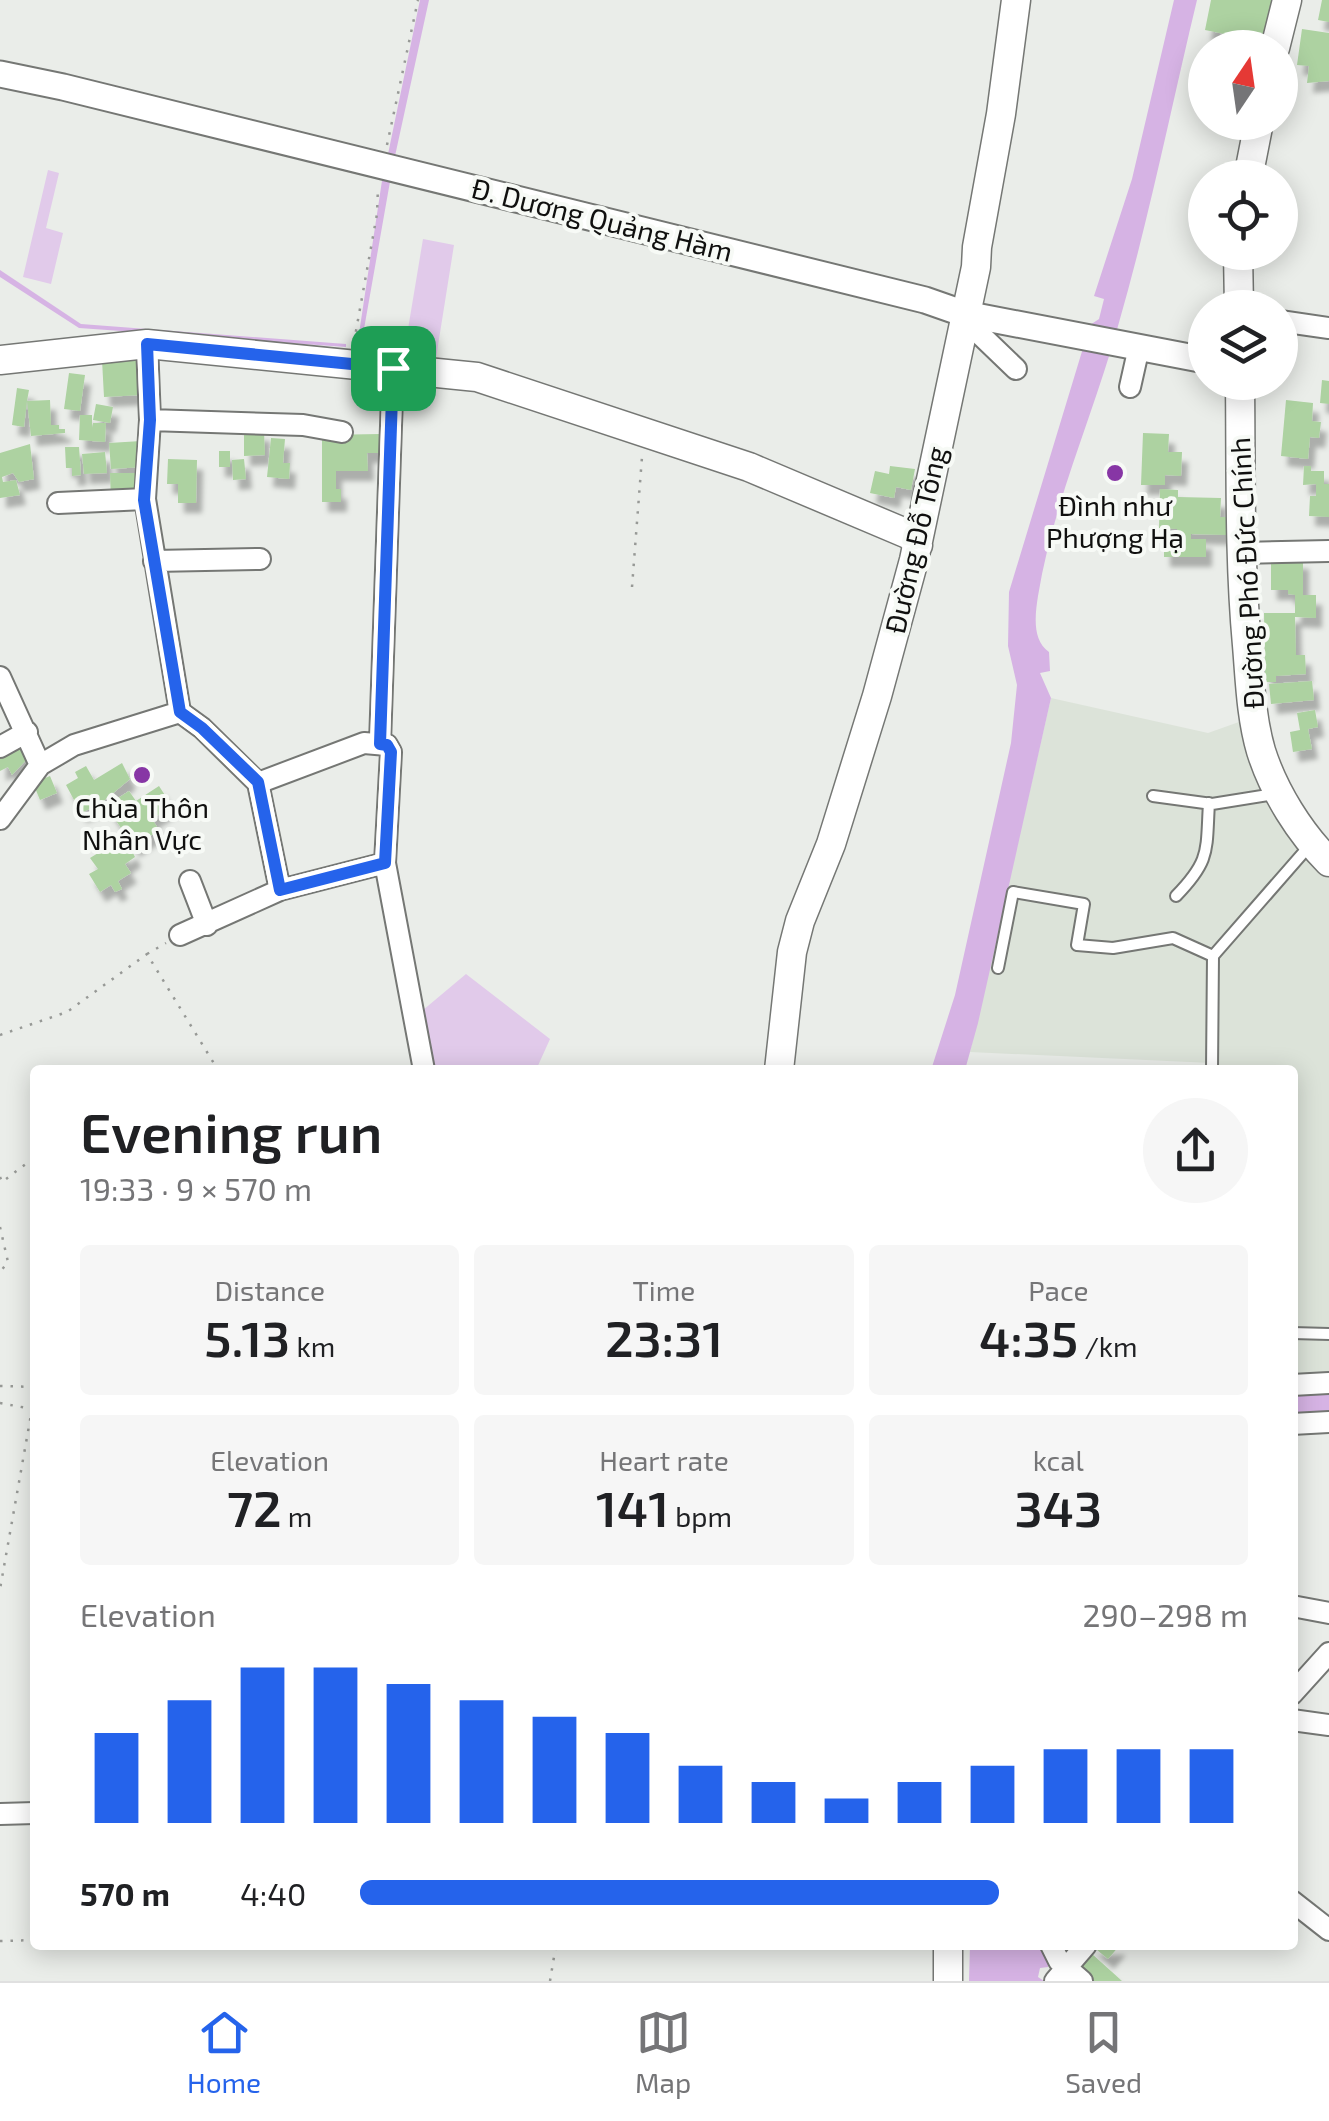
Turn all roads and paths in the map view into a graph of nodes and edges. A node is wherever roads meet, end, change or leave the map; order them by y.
1 (1016, 0) edge
2 (1288, 0) edge
3 (1280, 30) edge
4 (0, 74) edge
5 (965, 316) junction
6 (1298, 324) edge
7 (1329, 328) edge
8 (147, 344) junction
9 (1135, 347) junction
10 (1188, 357) edge
11 (0, 360) edge
12 (393, 368) junction
13 (1016, 369) dead end
14 (1130, 387) dead end
15 (1240, 400) edge
16 (150, 420) junction
17 (644, 431) junction
18 (342, 432) dead end
19 (144, 500) junction
20 (58, 503) dead end
21 (918, 545) junction
22 (1329, 550) edge
23 (1241, 553) junction
24 (260, 558) dead end
25 (154, 561) junction
26 (632, 587) dead end
27 (0, 677) edge
28 (180, 712) junction
29 (27, 732) junction
30 (380, 744) junction
31 (0, 747) edge
32 (40, 765) junction
33 (258, 782) junction
34 (1280, 793) junction
35 (1153, 796) dead end
36 (1208, 803) junction
37 (0, 819) edge
38 (1320, 853) edge
39 (385, 863) junction
40 (190, 881) dead end
41 (280, 890) junction
42 (1176, 896) dead end
43 (207, 925) junction
44 (180, 935) dead end
45 (1213, 956) junction
46 (998, 968) dead end
47 (0, 1034) edge
48 (215, 1065) edge
49 (423, 1065) edge
50 (779, 1065) edge
51 (1212, 1065) edge
52 (30, 1162) edge
53 (0, 1177) edge
54 (0, 1227) edge
55 (0, 1272) edge
56 (1298, 1334) edge
57 (1329, 1334) edge
58 (1329, 1383) edge
59 (1298, 1385) edge
60 (0, 1386) edge
61 (30, 1387) edge
62 (0, 1403) edge
63 (30, 1410) edge
64 (30, 1421) edge
65 (1329, 1422) edge
66 (1298, 1424) edge
67 (0, 1590) edge
68 (1298, 1607) edge
69 (1329, 1613) edge
70 (1329, 1653) edge
71 (1298, 1687) edge
72 (1298, 1721) edge
73 (1329, 1725) edge
74 (0, 1814) edge
75 (30, 1814) edge
76 (1298, 1906) edge
77 (1329, 1930) edge
78 (0, 1940) edge
79 (30, 1940) edge
80 (555, 1950) edge
81 (948, 1950) edge
82 (1082, 1950) edge
83 (1060, 1974) edge
84 (550, 1981) edge
85 (948, 1981) edge
86 (1082, 1981) edge

1 - 5 main road, Đường Đỗ Tông
2 - 3 main road
4 - 5 street, Đ. Dương Quảng Hàm
5 - 9 street, Đ. Dương Quảng Hàm
5 - 13 street
5 - 21 main road, Đường Đỗ Tông
6 - 7 street
8 - 11 main road
8 - 12 main road
8 - 16 street
9 - 10 street, Đ. Dương Quảng Hàm
9 - 14 street
12 - 17 main road
12 - 30 street
15 - 23 main road, Đường Phó Đức Chính
16 - 18 street
16 - 19 street
17 - 21 main road
17 - 26 path
19 - 20 street
19 - 25 street
21 - 50 main road, Đường Đỗ Tông
22 - 23 street
23 - 34 main road, Đường Phó Đức Chính
24 - 25 street
25 - 28 street
27 - 29 street
28 - 32 street
28 - 33 street
29 - 31 street
29 - 32 street
30 - 33 street
30 - 39 street
32 - 37 street
33 - 41 street
34 - 36 lane
34 - 38 main road, Đường Phó Đức Chính
35 - 36 lane
36 - 42 lane
38 - 45 lane
39 - 41 street
39 - 49 street
40 - 43 street
41 - 43 street
43 - 44 street
45 - 46 lane
45 - 51 lane
47 - 48 path
52 - 53 path
54 - 55 path
56 - 57 lane
58 - 59 street
60 - 61 path
62 - 63 path
64 - 67 path
65 - 66 street
68 - 69 street
70 - 71 street
72 - 73 street
74 - 75 street
76 - 77 street
78 - 79 path
80 - 84 path
81 - 85 main road
82 - 83 street
83 - 86 street

